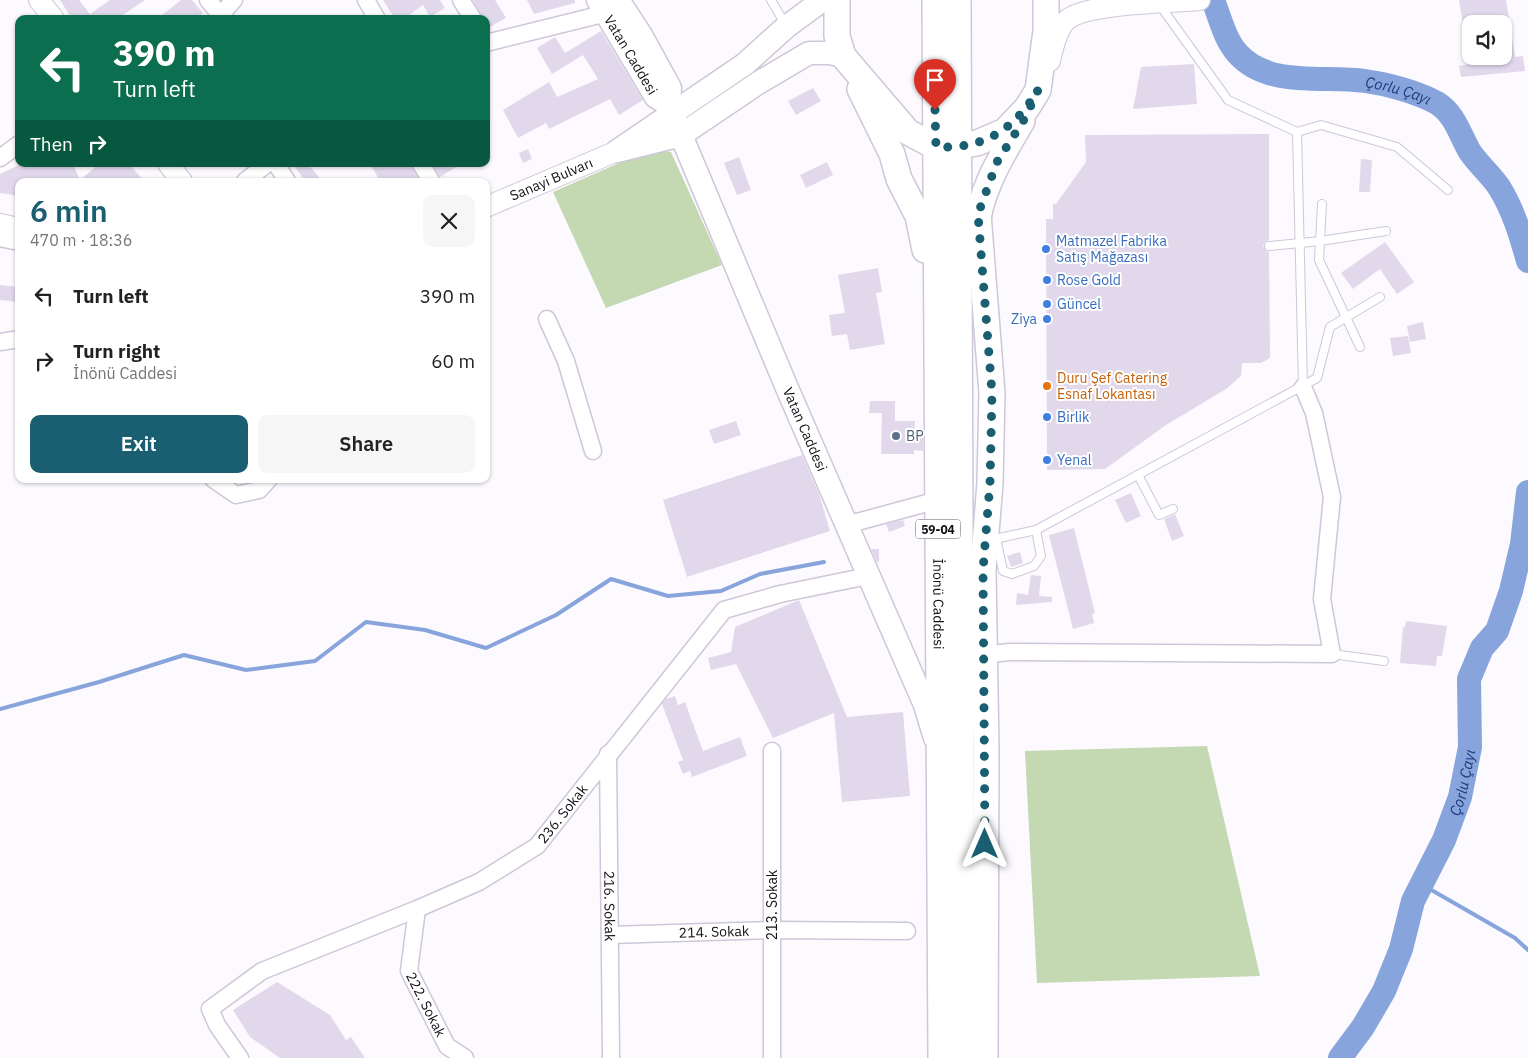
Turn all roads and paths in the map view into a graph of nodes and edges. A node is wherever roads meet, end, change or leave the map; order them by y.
1 (39, 0) edge
2 (208, 0) edge
3 (234, 0) edge
4 (366, 0) edge
5 (461, 0) edge
6 (771, 0) edge
7 (819, 0) edge
8 (837, 0) edge
9 (935, 0) edge
10 (958, 0) edge
11 (1046, 0) edge
12 (1200, 0) edge
13 (608, 4) edge
14 (1168, 4) junction
15 (51, 15) edge
16 (218, 15) edge
17 (221, 15) edge
18 (375, 15) edge
19 (470, 15) edge
20 (786, 26) junction
21 (490, 41) edge
22 (843, 56) junction
23 (1038, 90) junction
24 (671, 109) junction
25 (1297, 132) junction
26 (681, 135) junction
27 (947, 146) junction
28 (15, 147) edge
29 (617, 151) junction
30 (0, 158) edge
31 (170, 167) edge
32 (263, 167) edge
33 (278, 167) edge
34 (423, 167) edge
35 (180, 178) edge
36 (249, 178) edge
37 (284, 178) edge
38 (429, 178) edge
39 (1448, 190) dead end
40 (490, 204) edge
41 (1322, 204) dead end
42 (978, 214) junction
43 (0, 224) edge
44 (15, 227) edge
45 (1386, 231) dead end
46 (0, 238) edge
47 (15, 241) edge
48 (1320, 241) junction
49 (1300, 243) junction
50 (1269, 246) dead end
51 (1380, 297) dead end
52 (1346, 317) junction
53 (546, 320) dead end
54 (15, 340) edge
55 (0, 342) edge
56 (1360, 347) dead end
57 (1303, 387) junction
58 (948, 397) junction
59 (594, 451) dead end
60 (1138, 475) junction
61 (219, 483) edge
62 (265, 483) edge
63 (938, 500) junction
64 (1173, 509) dead end
65 (846, 525) junction
66 (1036, 530) junction
67 (991, 539) junction
68 (868, 576) junction
69 (1332, 654) junction
70 (984, 655) junction
71 (1384, 661) dead end
72 (772, 751) dead end
73 (608, 754) junction
74 (939, 755) junction
75 (417, 909) junction
76 (772, 930) junction
77 (907, 931) dead end
78 (610, 935) junction
79 (240, 1058) edge
80 (465, 1058) edge
81 (611, 1058) edge
82 (772, 1058) edge
83 (941, 1058) edge
84 (962, 1058) edge
85 (985, 1058) edge

1 - 15 street
2 - 16 street
3 - 17 street
4 - 18 street
5 - 19 street
6 - 20 lane
7 - 20 main road
8 - 22 main road
9 - 27 main road, İnönü Caddesi / 59-04
10 - 27 main road, 59-04
11 - 23 main road
12 - 14 street
13 - 21 street
13 - 24 main road, Vatan Caddesi
14 - 23 street
14 - 25 lane
20 - 24 main road
22 - 26 main road
22 - 27 main road
22 - 58 main road
23 - 27 main road
23 - 42 main road
24 - 26 main road, Vatan Caddesi
24 - 29 main road
25 - 39 lane
25 - 49 lane
26 - 29 main road
26 - 65 main road, Vatan Caddesi
27 - 58 main road, İnönü Caddesi / 59-04
28 - 30 street
29 - 40 street, Sanayi Bulvarı
31 - 35 street
32 - 36 street
33 - 37 street
34 - 38 street
41 - 48 lane
42 - 58 main road
42 - 67 main road
43 - 44 street
45 - 48 lane
46 - 47 street
48 - 49 lane
48 - 52 lane
49 - 50 lane
49 - 57 lane
51 - 52 lane
52 - 56 lane
52 - 57 lane
53 - 59 street
54 - 55 street
57 - 60 lane
57 - 69 street
58 - 63 main road, İnönü Caddesi / 59-04
58 - 84 main road, 59-04
60 - 64 lane
60 - 66 lane
61 - 62 street
63 - 65 street
63 - 74 main road, İnönü Caddesi / 59-04
65 - 68 main road, Vatan Caddesi
66 - 67 lane
66 - 67 lane
67 - 70 main road
68 - 73 street, 236. Sokak
68 - 74 main road, Vatan Caddesi
69 - 70 street
69 - 71 lane
70 - 85 main road
72 - 76 street, 213. Sokak
73 - 75 street, 236. Sokak
73 - 78 street, 216. Sokak
74 - 83 main road, İnönü Caddesi / 59-04
75 - 79 street, 236. Sokak
75 - 80 street, 222. Sokak
76 - 77 street, 214. Sokak
76 - 78 street, 214. Sokak
76 - 82 street, 213. Sokak
78 - 81 street, 216. Sokak

